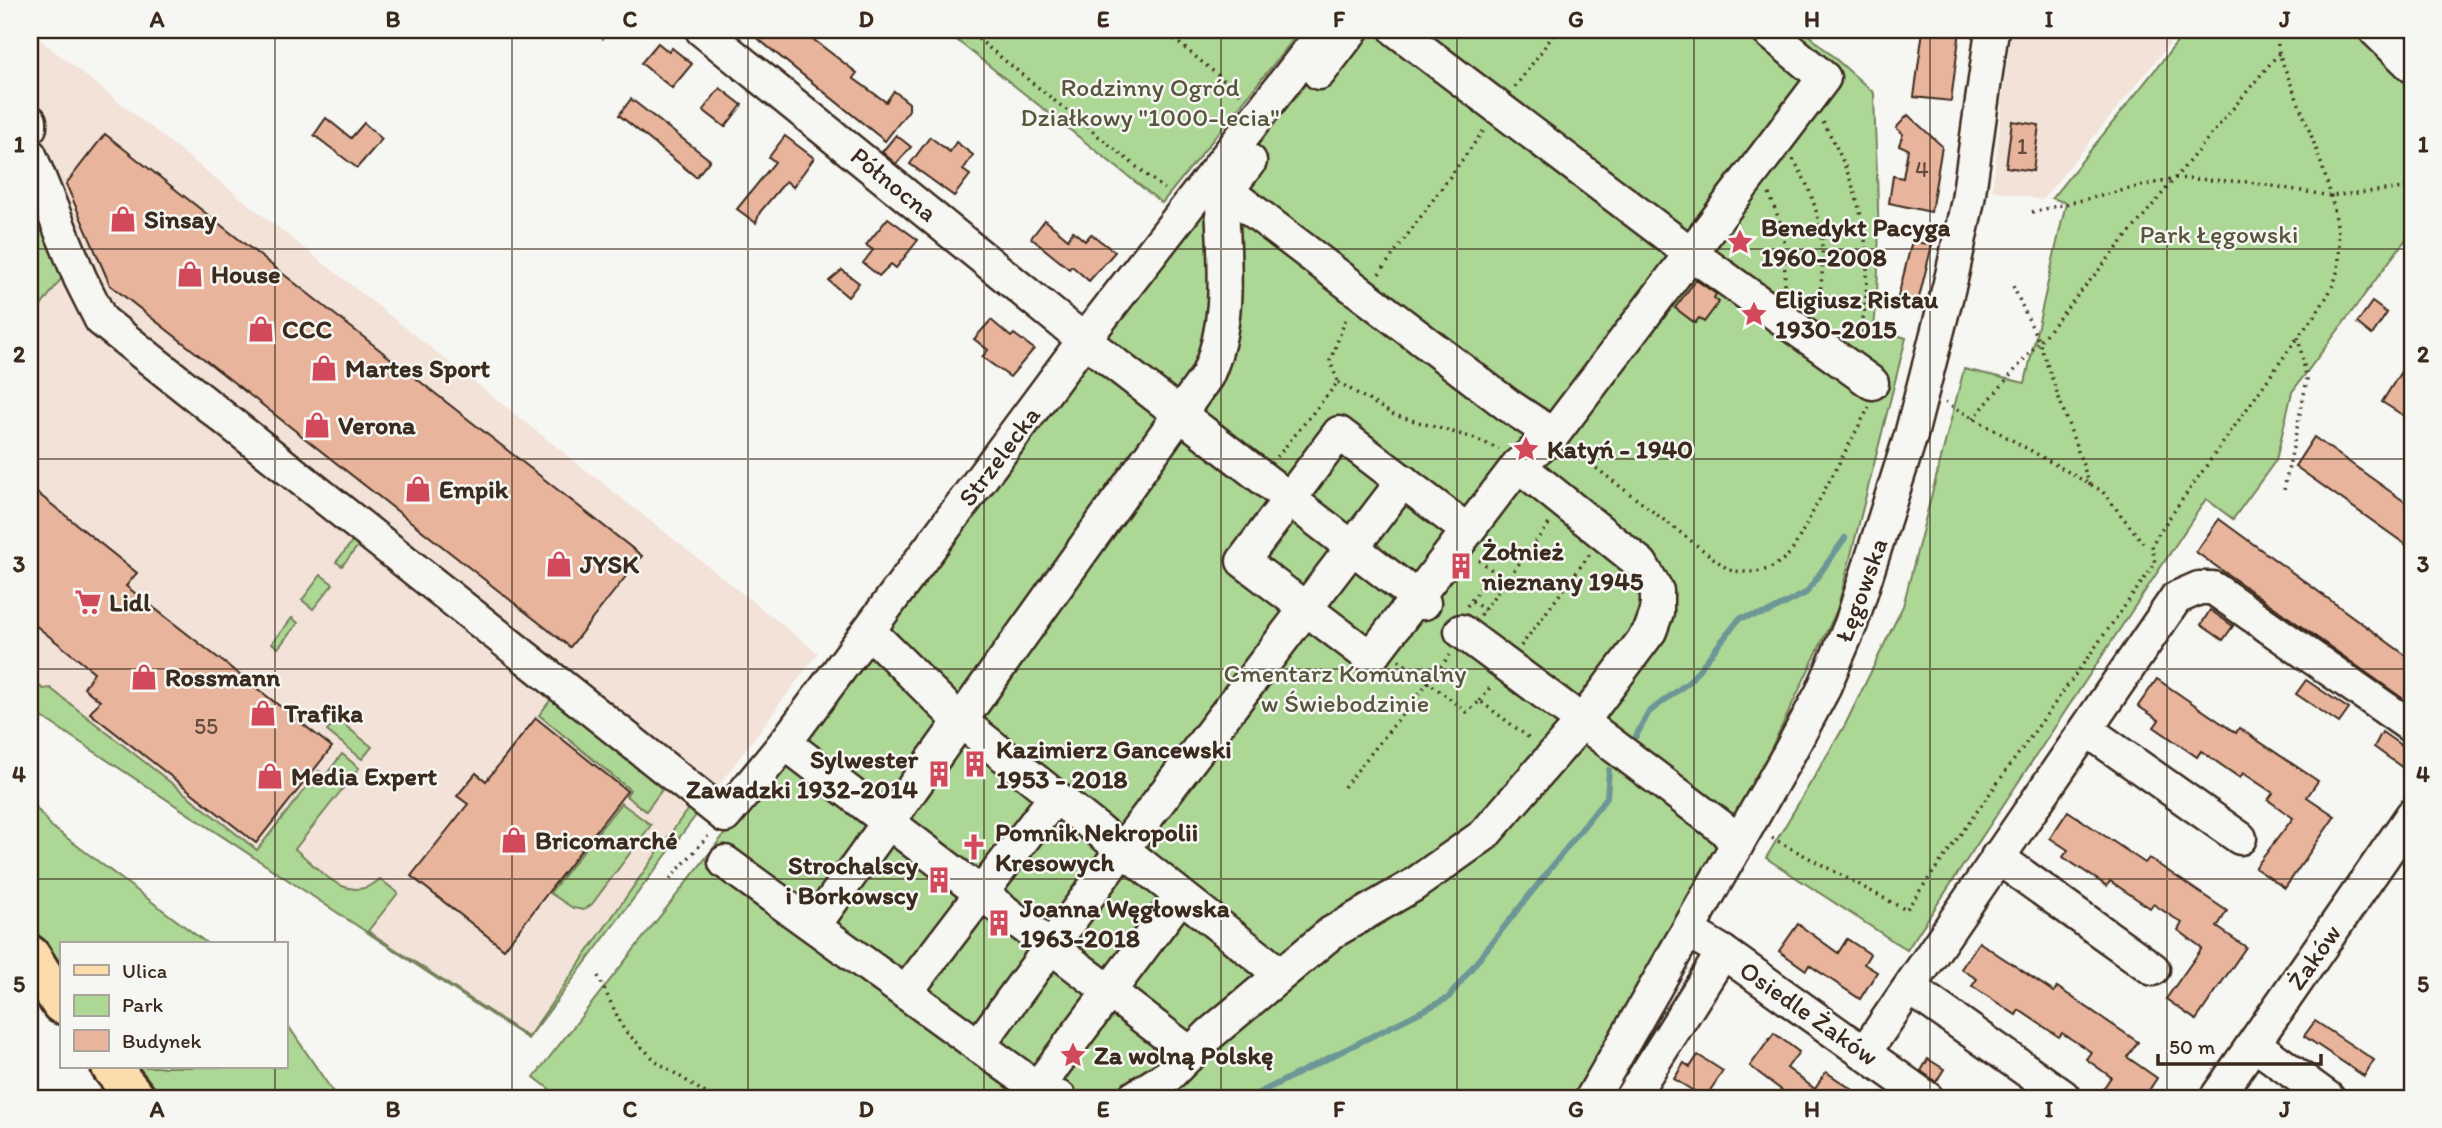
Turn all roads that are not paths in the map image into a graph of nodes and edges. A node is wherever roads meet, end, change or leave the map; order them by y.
1 (702, 30) edge
2 (1325, 30) edge
3 (1352, 30) edge
4 (1396, 30) edge
5 (1767, 30) edge
6 (1992, 30) edge
7 (2375, 30) edge
8 (2412, 66) edge
9 (30, 121) edge
10 (30, 127) edge
11 (30, 155) edge
12 (1227, 191) junction
13 (1689, 252) junction
14 (1084, 340) junction
15 (1861, 375) road end
16 (1179, 413) junction
17 (1553, 435) junction
18 (1521, 462) junction
19 (1403, 481) junction
20 (1288, 497) junction
21 (1471, 544) junction
22 (1352, 548) junction
23 (1422, 602) junction
24 (1306, 608) junction
25 (869, 631) junction
26 (1574, 716) junction
27 (959, 720) junction
28 (2412, 727) edge
29 (2087, 730) junction
30 (785, 743) junction
31 (1055, 797) junction
32 (2412, 815) edge
33 (889, 824) junction
34 (1743, 835) junction
35 (2240, 838) dead end
36 (1121, 851) junction
37 (1997, 857) junction
38 (725, 862) dead end
39 (981, 893) junction
40 (1180, 897) junction
41 (814, 926) junction
42 (1688, 931) junction
43 (1051, 946) junction
44 (1723, 952) junction
45 (30, 955) edge
46 (2152, 969) dead end
47 (1280, 974) junction
48 (1910, 988) junction
49 (1111, 990) junction
50 (906, 992) junction
51 (60, 1002) edge
52 (2254, 1044) junction
53 (978, 1046) junction
54 (1865, 1052) junction
55 (1191, 1054) junction
56 (112, 1068) edge
57 (1049, 1093) edge
58 (2063, 1096) dead end
59 (1921, 1097) edge
60 (135, 1098) edge
61 (1133, 1098) edge
62 (1592, 1098) edge
63 (1631, 1098) edge
64 (2216, 1098) edge
65 (2328, 1098) edge

1 - 14 street, Północna
2 - 14 street, Strzelecka
3 - 12 street
4 - 13 street
5 - 13 street
6 - 34 street, Łęgowska
7 - 8 street
9 - 10 street
11 - 30 street, Strzelecka
12 - 16 street
12 - 17 street
13 - 15 street
13 - 17 street
14 - 16 street, Północna
14 - 25 street, Strzelecka
16 - 20 street, Północna
16 - 27 street
17 - 18 street
18 - 21 street
18 - 26 street
19 - 20 street
19 - 21 street
19 - 22 street
20 - 22 street, Północna
20 - 24 street
21 - 23 street
22 - 23 street, Północna
22 - 24 street
23 - 24 street
23 - 26 street, Północna
24 - 36 street
25 - 27 street
25 - 30 street, Strzelecka
26 - 34 street, Północna
26 - 47 street
27 - 31 street
27 - 33 street
28 - 29 street
29 - 35 street
29 - 37 street
30 - 33 street
31 - 36 street
31 - 39 street
32 - 52 street, Żaków
33 - 39 street
33 - 41 street
34 - 42 street, Łęgowska
36 - 40 street
36 - 43 street
37 - 46 street
37 - 48 street
38 - 41 street
39 - 43 street
39 - 50 street
40 - 47 street
40 - 49 street
41 - 50 street
42 - 44 street, Osiedle Żaków
42 - 62 street, Łęgowska
43 - 49 street
43 - 53 street
44 - 54 street, Osiedle Żaków
44 - 63 street
45 - 51 main road
47 - 55 street
48 - 54 street
48 - 58 street
49 - 55 street
49 - 57 street
50 - 53 street
52 - 64 street, Żaków
52 - 65 street
53 - 57 street
54 - 59 street, Osiedle Żaków
55 - 61 street
56 - 60 main road

